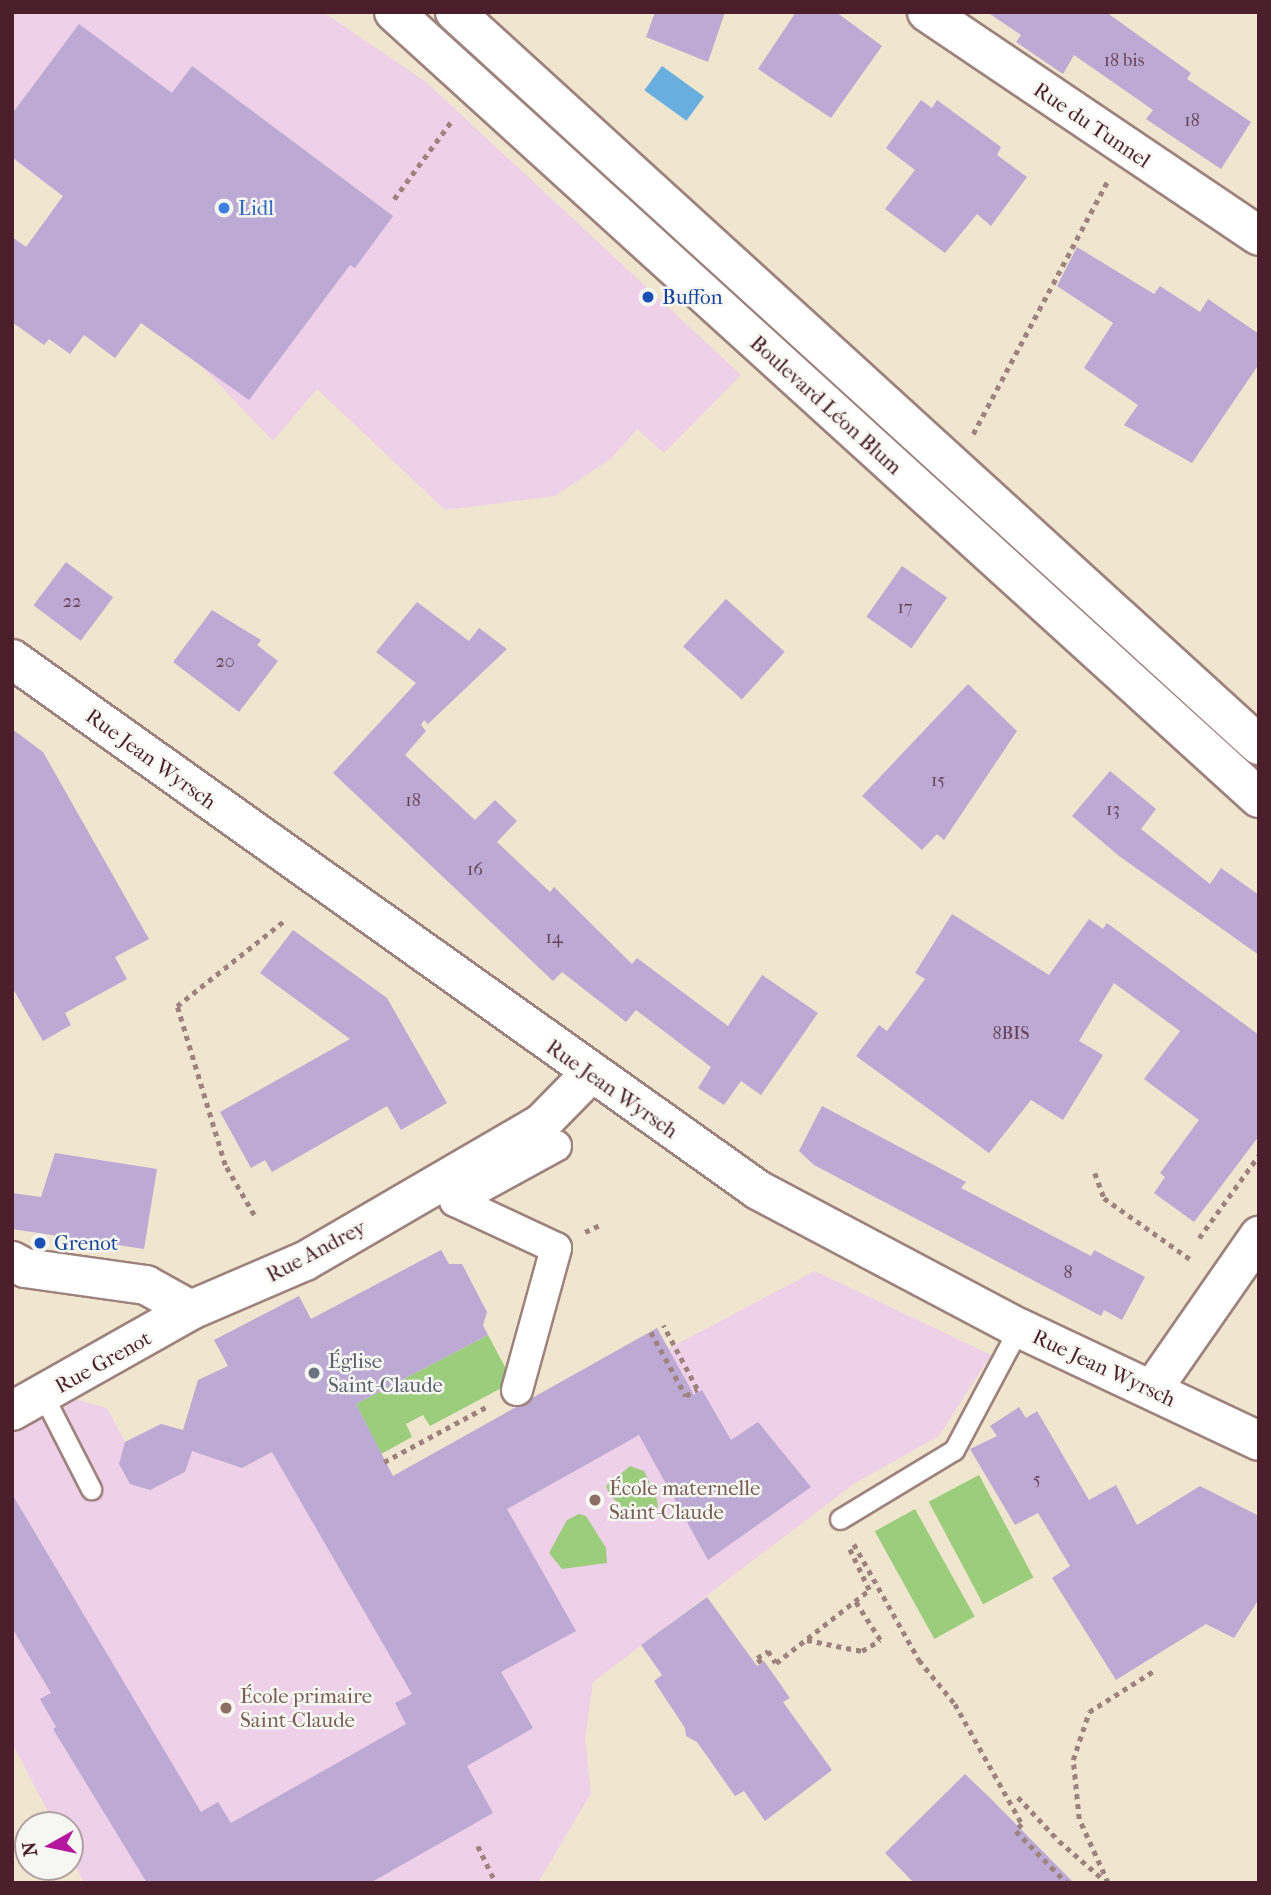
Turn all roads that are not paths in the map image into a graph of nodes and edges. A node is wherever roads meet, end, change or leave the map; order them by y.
1 (394, 12) edge
2 (455, 12) edge
3 (927, 12) edge
4 (1259, 236) edge
5 (12, 659) edge
6 (1218, 708) junction
7 (1259, 737) edge
8 (1195, 741) junction
9 (1259, 745) edge
10 (1259, 783) edge
11 (1259, 798) edge
12 (590, 1075) junction
13 (556, 1146) dead end
14 (1259, 1236) edge
15 (18, 1264) edge
16 (191, 1310) junction
17 (1019, 1328) junction
18 (517, 1390) road end
19 (1153, 1390) junction
20 (28, 1403) edge
21 (1259, 1441) edge
22 (91, 1489) dead end
23 (840, 1519) dead end

1 - 8 street, Boulevard Léon Blum
2 - 6 street, Boulevard Léon Blum
3 - 4 street, Rue du Tunnel
5 - 12 street, Rue Jean Wyrsch
6 - 7 street
6 - 9 street
8 - 10 street
8 - 11 street, Boulevard Léon Blum
12 - 16 street, Rue Andrey
12 - 17 street, Rue Jean Wyrsch
13 - 18 street
14 - 19 street
15 - 16 street
16 - 20 street, Rue Grenot
17 - 19 street, Rue Jean Wyrsch
17 - 23 lane
19 - 21 street, Rue Jean Wyrsch
20 - 22 lane

